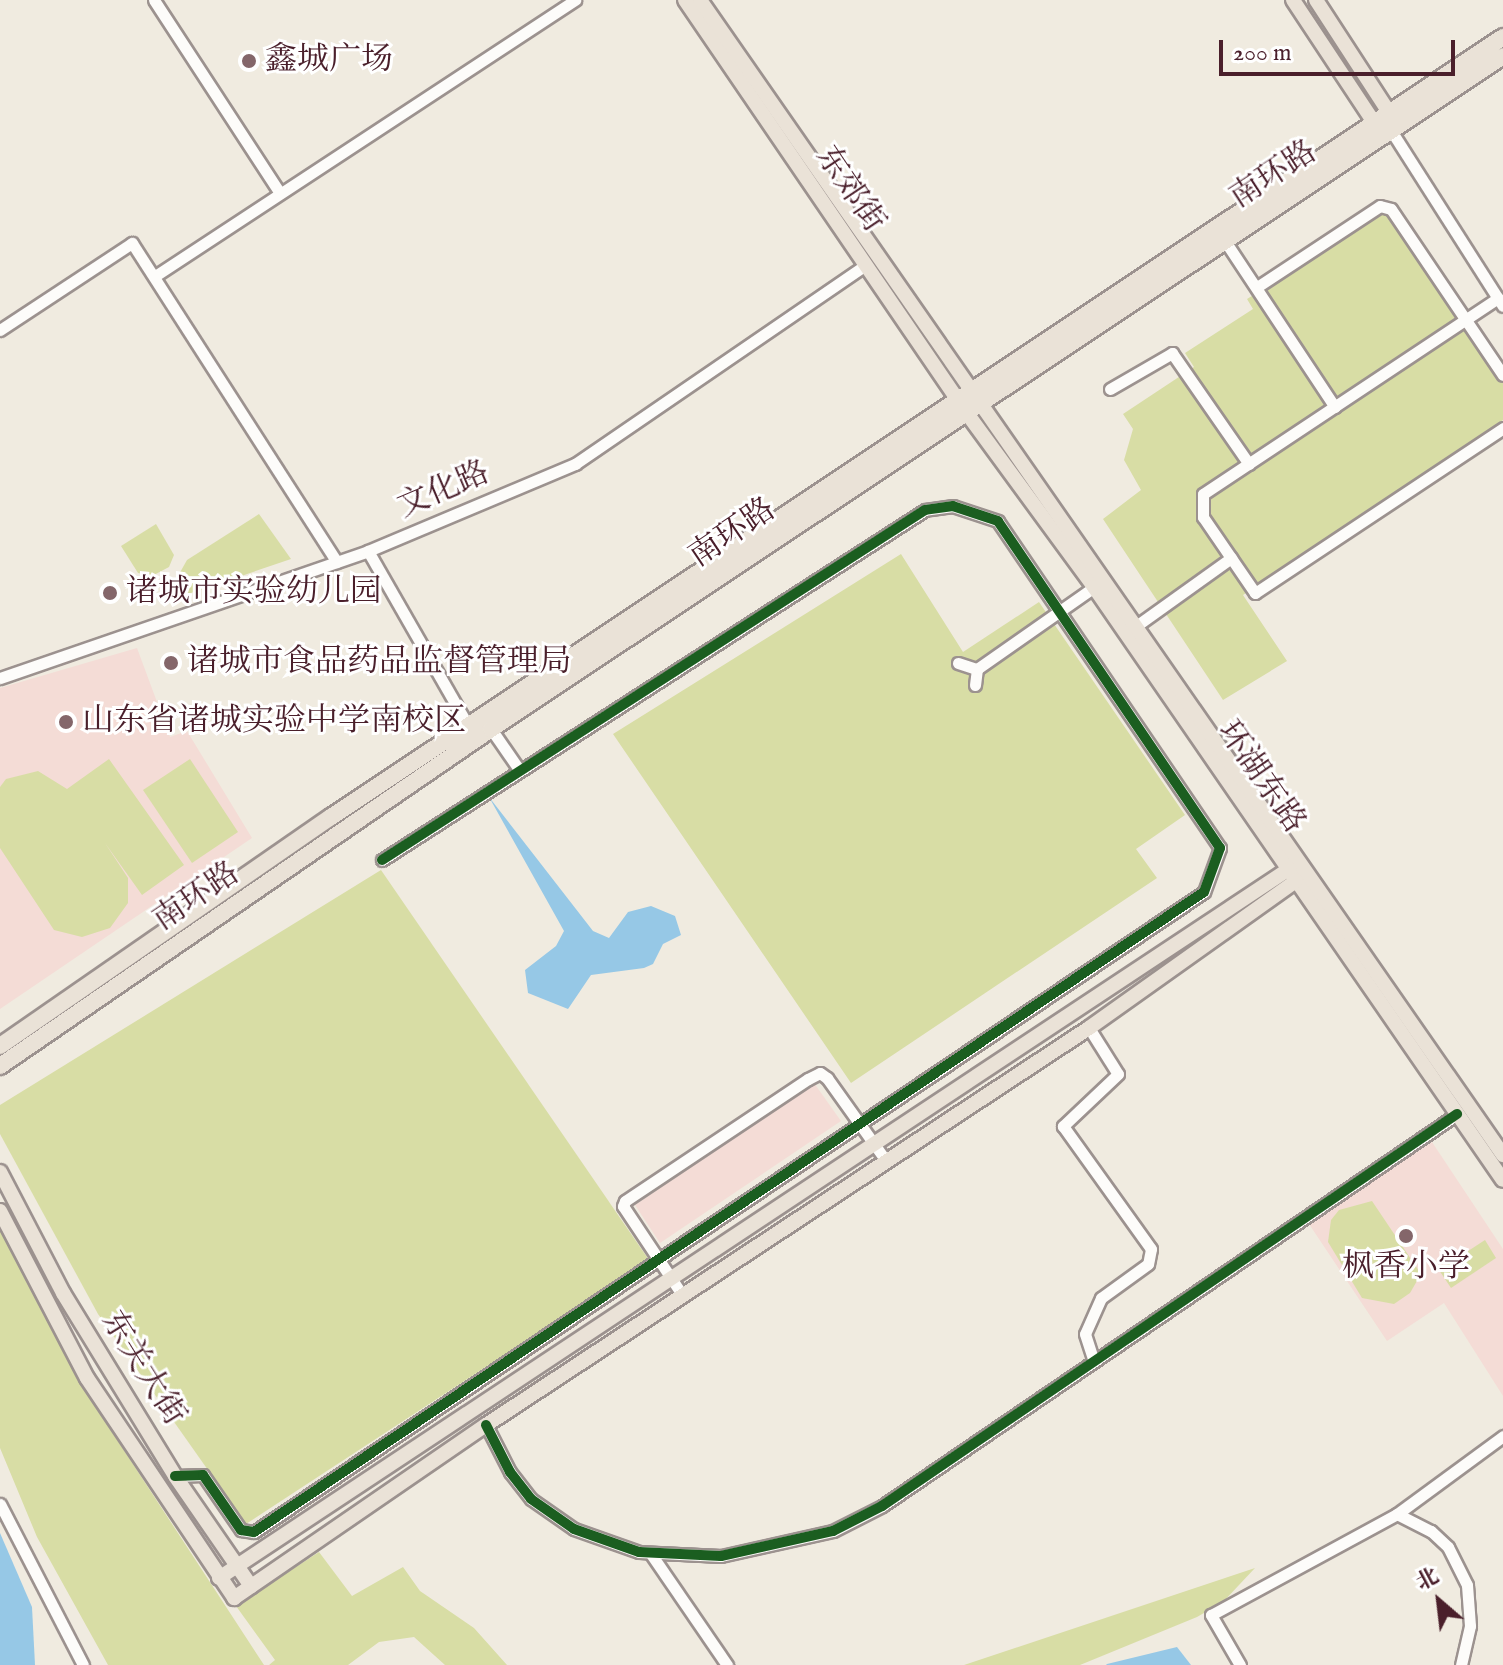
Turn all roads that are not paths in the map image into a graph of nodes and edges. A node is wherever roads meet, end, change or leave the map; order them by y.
1 (154, 0) edge
2 (575, 0) edge
3 (685, 0) edge
4 (700, 0) edge
5 (1293, 0) edge
6 (1316, 0) edge
7 (1503, 37) edge
8 (1503, 56) edge
9 (1388, 127) junction
10 (279, 192) junction
11 (1225, 241) junction
12 (866, 265) junction
13 (155, 276) junction
14 (1257, 287) junction
15 (1500, 302) edge
16 (1466, 320) junction
17 (0, 330) edge
18 (1503, 375) edge
19 (1110, 389) dead end
20 (968, 402) junction
21 (1335, 407) junction
22 (1503, 428) edge
23 (1249, 464) junction
24 (368, 551) junction
25 (1231, 558) junction
26 (337, 562) junction
27 (1094, 587) junction
28 (1059, 610) junction
29 (1136, 626) junction
30 (958, 663) dead end
31 (977, 669) junction
32 (0, 678) edge
33 (975, 685) dead end
34 (469, 727) junction
35 (491, 729) junction
36 (518, 768) junction
37 (382, 860) dead end
38 (1292, 875) junction
39 (1089, 1028) junction
40 (0, 1046) edge
41 (0, 1066) edge
42 (1457, 1114) junction
43 (860, 1124) junction
44 (875, 1145) junction
45 (1503, 1155) edge
46 (887, 1162) junction
47 (0, 1172) edge
48 (1503, 1180) edge
49 (0, 1211) edge
50 (658, 1259) junction
51 (671, 1278) junction
52 (683, 1296) junction
53 (1094, 1361) junction
54 (486, 1425) junction
55 (1503, 1436) edge
56 (175, 1476) junction
57 (0, 1504) edge
58 (1397, 1514) junction
59 (651, 1554) junction
60 (237, 1565) junction
61 (219, 1578) junction
62 (251, 1586) junction
63 (83, 1665) edge
64 (727, 1665) edge
65 (1240, 1665) edge
66 (1461, 1665) edge

1 - 10 street
2 - 10 street
3 - 12 main road, 东郊街
4 - 20 main road, 东郊街
5 - 9 main road
6 - 9 main road
7 - 9 highway, 南环路
8 - 9 highway, 南环路
9 - 11 highway, 南环路
9 - 15 street
9 - 20 highway, 南环路
10 - 13 street
11 - 14 street
11 - 20 highway, 南环路
12 - 20 main road, 东郊街
12 - 24 street, 文化路
13 - 17 street
13 - 26 street
14 - 16 street
14 - 21 street
15 - 16 street
16 - 18 street
16 - 21 street
19 - 23 street
20 - 27 main road, 环湖东路
20 - 29 main road, 环湖东路
20 - 34 highway, 南环路
20 - 35 highway, 南环路
21 - 23 street
22 - 25 street
23 - 25 street
24 - 26 street, 文化路
24 - 34 street
25 - 29 street
26 - 32 street, 文化路
27 - 28 street
27 - 38 main road, 环湖东路
28 - 31 street
28 - 36 street
28 - 43 street
29 - 45 main road, 环湖东路
30 - 31 street
31 - 33 street
34 - 40 highway, 南环路
35 - 36 street
35 - 41 highway, 南环路
36 - 37 street
38 - 39 main road
38 - 42 main road, 环湖东路
38 - 44 main road
39 - 46 main road
39 - 53 street
42 - 48 main road, 环湖东路
42 - 53 street
43 - 44 street
43 - 50 street
43 - 50 street
44 - 46 street
44 - 51 main road
46 - 52 main road
47 - 56 main road, 东关大街
49 - 61 main road, 东关大街
50 - 51 street
50 - 56 street
51 - 52 street
51 - 60 main road
52 - 54 main road
53 - 59 street
54 - 59 street
54 - 62 main road
55 - 58 street
56 - 60 main road, 东关大街
57 - 63 street
58 - 65 street
58 - 66 street
59 - 64 street
60 - 61 main road
60 - 62 main road, 东关大街
61 - 62 main road, 东关大街

